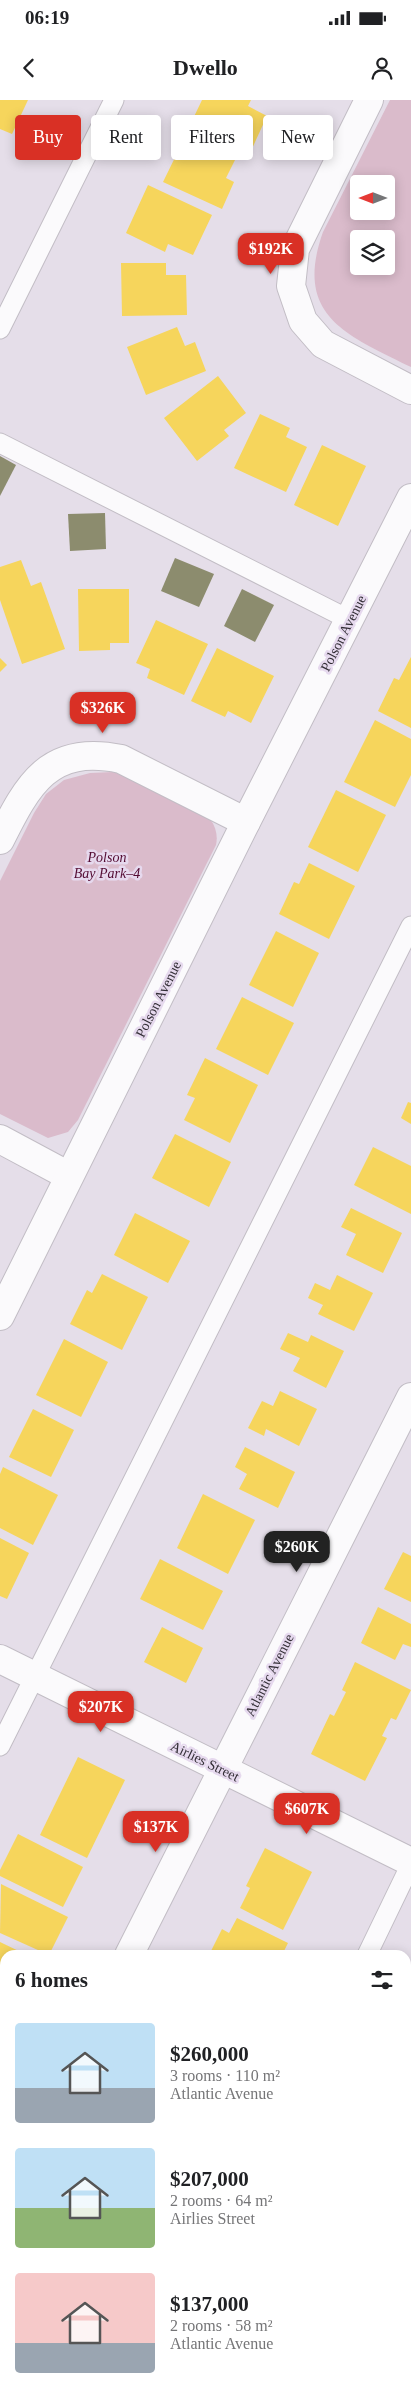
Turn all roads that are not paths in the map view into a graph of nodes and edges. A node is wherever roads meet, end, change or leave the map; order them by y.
1 (114, 100) edge
2 (369, 100) edge
3 (0, 329) edge
4 (411, 390) edge
5 (0, 443) edge
6 (411, 498) edge
7 (350, 620) junction
8 (246, 822) junction
9 (0, 840) edge
10 (411, 926) edge
11 (0, 1139) edge
12 (69, 1176) junction
13 (0, 1316) edge
14 (411, 1397) edge
15 (0, 1659) edge
16 (34, 1676) junction
17 (0, 1746) edge
18 (221, 1769) junction
19 (411, 1863) edge
20 (131, 1950) edge
21 (369, 1950) edge

1 - 3 lane
2 - 4 street
5 - 7 lane
6 - 7 street, Polson Avenue
7 - 8 street, Polson Avenue
8 - 9 street
8 - 12 street, Polson Avenue
10 - 16 lane
11 - 12 street
12 - 13 street, Polson Avenue
14 - 18 street, Atlantic Avenue
15 - 16 street, Airlies Street
16 - 17 lane
16 - 18 street, Airlies Street
18 - 19 street, Airlies Street
18 - 20 street, Atlantic Avenue
19 - 21 lane

